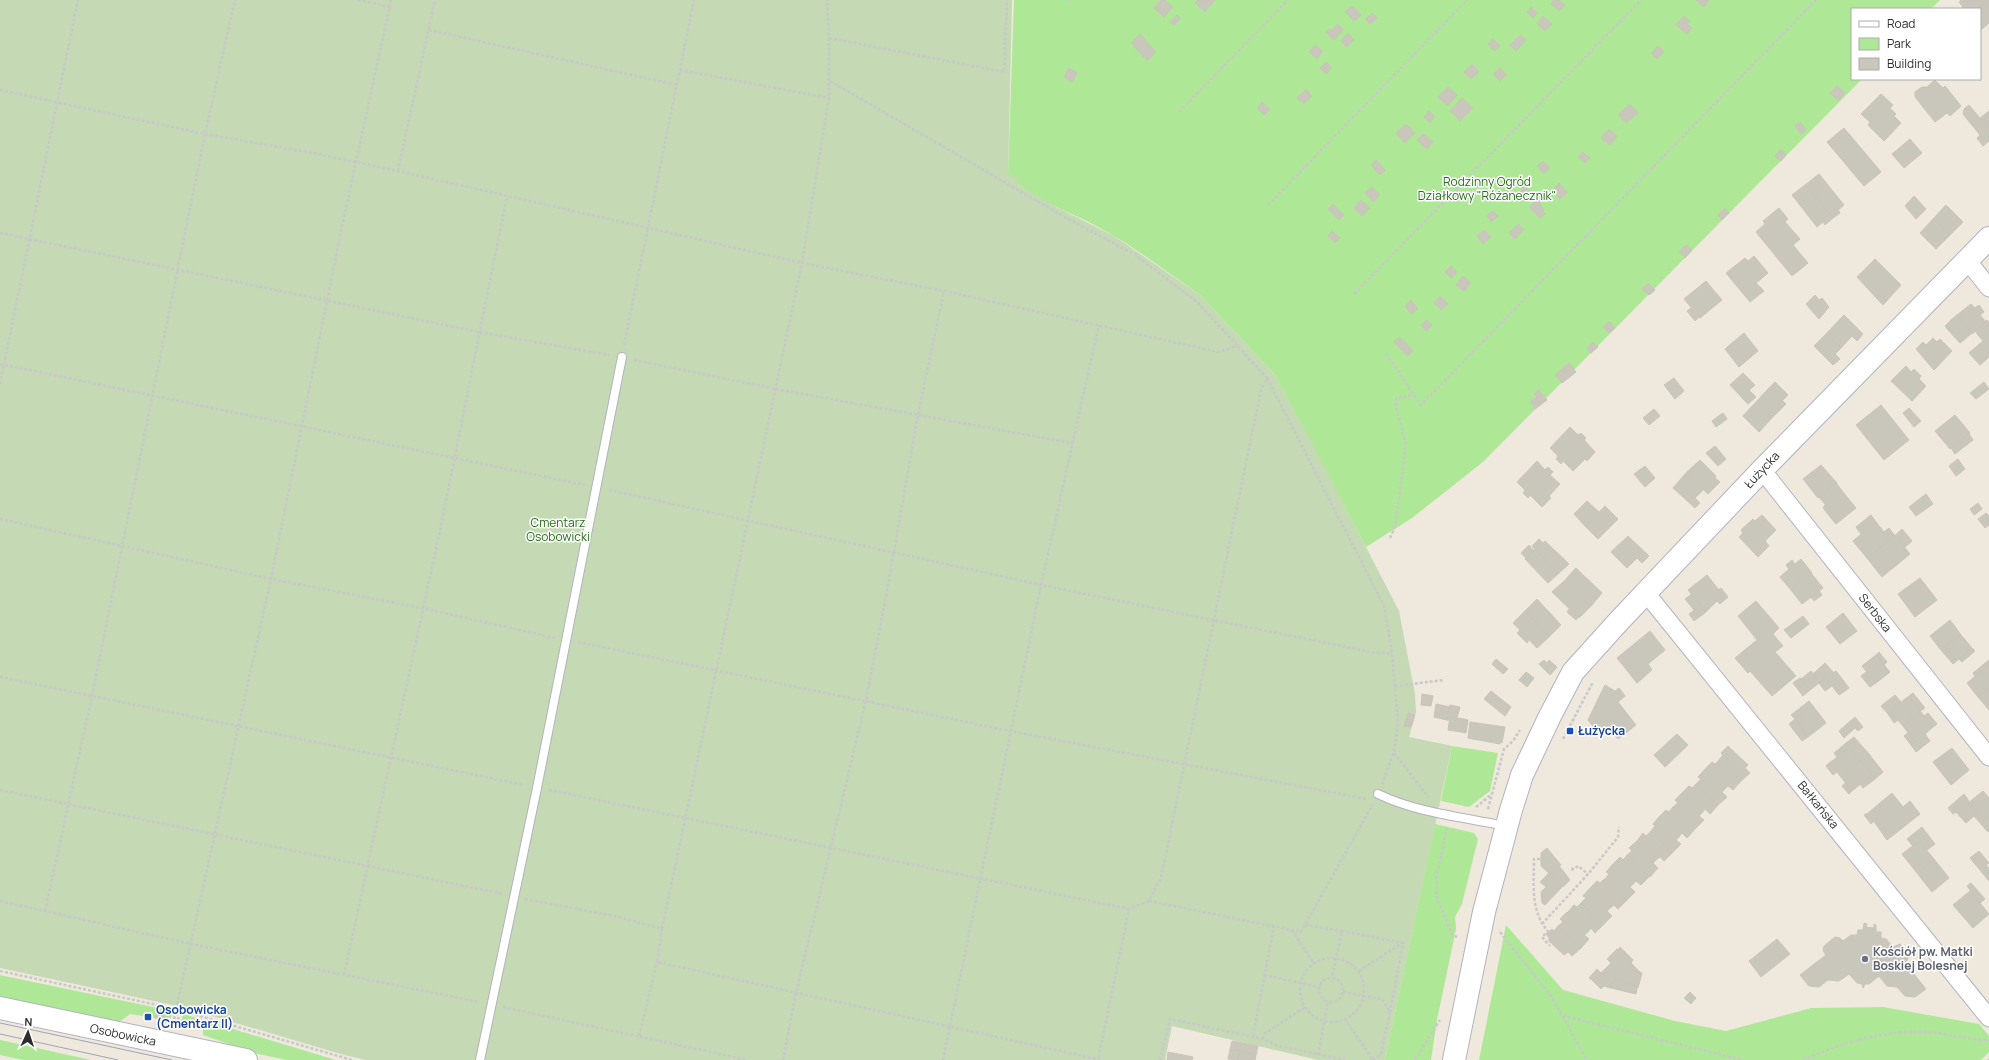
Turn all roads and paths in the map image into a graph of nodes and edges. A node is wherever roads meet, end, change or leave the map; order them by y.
1 (78, 0) edge
2 (235, 0) edge
3 (358, 0) edge
4 (391, 0) edge
5 (435, 0) edge
6 (694, 0) edge
7 (827, 0) edge
8 (1007, 0) edge
9 (1288, 0) edge
10 (1467, 0) edge
11 (1641, 0) edge
12 (1816, 0) edge
13 (390, 7) junction
14 (429, 30) junction
15 (830, 38) junction
16 (680, 70) junction
17 (830, 81) junction
18 (678, 85) junction
19 (0, 90) edge
20 (829, 98) junction
21 (57, 102) junction
22 (1179, 112) dead end
23 (205, 134) junction
24 (356, 162) junction
25 (398, 171) junction
26 (507, 196) junction
27 (1268, 205) dead end
28 (649, 228) junction
29 (0, 233) edge
30 (1989, 238) edge
31 (29, 240) junction
32 (1967, 260) junction
33 (802, 263) junction
34 (178, 269) junction
35 (1989, 288) edge
36 (944, 291) junction
37 (1354, 294) dead end
38 (328, 300) junction
39 (1099, 325) junction
40 (479, 332) junction
41 (1237, 346) junction
42 (1386, 354) dead end
43 (622, 357) junction
44 (0, 364) edge
45 (4, 364) junction
46 (1267, 378) junction
47 (0, 384) edge
48 (776, 389) junction
49 (1414, 395) junction
50 (152, 396) junction
51 (918, 414) junction
52 (301, 427) junction
53 (1072, 443) junction
54 (453, 457) junction
55 (1762, 470) junction
56 (597, 487) junction
57 (0, 519) edge
58 (748, 520) junction
59 (1390, 538) dead end
60 (121, 546) junction
61 (893, 552) junction
62 (270, 578) junction
63 (1041, 585) junction
64 (1646, 593) junction
65 (422, 608) junction
66 (1214, 620) junction
67 (565, 640) junction
68 (1392, 653) junction
69 (715, 669) junction
70 (0, 677) edge
71 (1444, 680) dead end
72 (1594, 680) dead end
73 (1395, 686) junction
74 (92, 696) junction
75 (866, 700) junction
76 (239, 726) junction
77 (1010, 731) junction
78 (1562, 742) dead end
79 (1394, 752) junction
80 (1989, 757) edge
81 (391, 758) junction
82 (1184, 765) junction
83 (537, 788) junction
84 (0, 790) edge
85 (1378, 794) joint
86 (1492, 794) dead end
87 (1431, 801) dead end
88 (68, 804) junction
89 (1471, 811) dead end
90 (1450, 815) junction
91 (685, 819) junction
92 (1506, 826) junction
93 (1619, 827) dead end
94 (214, 834) junction
95 (830, 848) junction
96 (1540, 859) dead end
97 (368, 865) junction
98 (1571, 869) dead end
99 (1588, 874) junction
100 (980, 879) junction
101 (514, 896) junction
102 (1149, 900) junction
103 (0, 901) edge
104 (1129, 909) junction
105 (45, 911) junction
106 (1542, 924) junction
107 (1305, 925) junction
108 (1274, 926) junction
109 (662, 928) junction
110 (1292, 930) junction
111 (1342, 931) junction
112 (1499, 932) dead end
113 (1457, 937) dead end
114 (1403, 943) junction
115 (191, 944) junction
116 (1550, 946) dead end
117 (1337, 957) junction
118 (656, 962) junction
119 (1313, 962) junction
120 (1359, 971) junction
121 (0, 972) edge
122 (344, 975) junction
123 (1264, 975) junction
124 (1332, 977) junction
125 (1300, 983) junction
126 (1319, 987) junction
127 (1343, 992) junction
128 (796, 993) junction
129 (1364, 996) junction
130 (1328, 1001) junction
131 (492, 1005) junction
132 (0, 1008) edge
133 (1304, 1008) junction
134 (176, 1009) junction
135 (180, 1010) junction
136 (1390, 1012) junction
137 (1563, 1016) junction
138 (1989, 1018) edge
139 (1345, 1019) junction
140 (1440, 1020) dead end
141 (173, 1022) dead end
142 (1325, 1022) junction
143 (178, 1023) dead end
144 (951, 1027) junction
145 (639, 1036) junction
146 (1253, 1036) junction
147 (1262, 1039) junction
148 (1989, 1040) edge
149 (1318, 1055) junction
150 (246, 1060) edge
151 (352, 1060) edge
152 (480, 1060) edge
153 (747, 1060) edge
154 (783, 1060) edge
155 (943, 1060) edge
156 (1099, 1060) edge
157 (1160, 1060) edge
158 (1345, 1060) edge
159 (1373, 1060) edge
160 (1415, 1060) edge
161 (1454, 1060) edge
162 (1587, 1060) edge
163 (1743, 1060) edge
164 (1803, 1060) edge

1 - 21 path
2 - 23 path
3 - 13 path
4 - 13 path
5 - 14 path
6 - 16 path
7 - 15 path
8 - 15 path
9 - 22 path
10 - 27 path
11 - 37 path
12 - 49 path
13 - 24 path
14 - 18 path
14 - 25 path
15 - 17 path
16 - 18 path
16 - 20 path
17 - 20 path
17 - 41 path
18 - 28 path
19 - 21 path
20 - 33 path
21 - 23 path
21 - 31 path
23 - 24 path
23 - 34 path
24 - 25 path
24 - 38 path
25 - 26 path
26 - 28 path
26 - 40 path
28 - 33 path
28 - 43 path
29 - 31 path
30 - 32 street, Łużycka
31 - 34 path
31 - 45 path
32 - 35 street
32 - 55 street, Łużycka
33 - 36 path
33 - 48 path
34 - 38 path
34 - 50 path
36 - 39 path
36 - 51 path
38 - 40 path
38 - 52 path
39 - 41 path
39 - 53 path
40 - 43 path
40 - 54 path
41 - 46 path
42 - 49 path
43 - 48 path
43 - 56 lane
44 - 45 path
45 - 47 path
45 - 50 path
46 - 66 path
46 - 68 path
48 - 51 path
48 - 58 path
49 - 59 path
50 - 52 path
50 - 60 path
51 - 53 path
51 - 61 path
52 - 54 path
52 - 62 path
53 - 63 path
54 - 56 path
54 - 65 path
55 - 64 street, Łużycka
55 - 80 street, Serbska
56 - 58 path
56 - 67 lane
57 - 60 path
58 - 61 path
58 - 69 path
60 - 62 path
60 - 74 path
61 - 63 path
61 - 75 path
62 - 65 path
62 - 76 path
63 - 66 path
63 - 77 path
64 - 92 street, Łużycka
64 - 138 street, Bałkańska
65 - 67 path
65 - 81 path
66 - 68 path
66 - 82 path
67 - 69 path
67 - 83 lane
68 - 73 path
69 - 75 path
69 - 91 path
70 - 74 path
71 - 73 path
72 - 78 path
73 - 79 path
74 - 76 path
74 - 88 path
75 - 77 path
75 - 95 path
76 - 81 path
76 - 94 path
77 - 82 path
77 - 100 path
79 - 85 path
79 - 87 path
81 - 83 path
81 - 97 path
82 - 102 path
82 - 107 path
83 - 91 path
83 - 101 lane
84 - 88 path
85 - 90 lane
86 - 89 path
88 - 94 path
88 - 105 path
90 - 92 lane
90 - 113 path
91 - 95 path
91 - 109 path
92 - 161 street, Łużycka
93 - 99 path
94 - 97 path
94 - 115 path
95 - 100 path
95 - 128 path
96 - 106 path
97 - 101 path
97 - 122 path
98 - 99 path
99 - 106 path
100 - 104 path
100 - 144 path
101 - 109 path
101 - 131 lane
102 - 104 path
102 - 108 path
103 - 105 path
104 - 156 path
105 - 115 path
106 - 116 path
107 - 110 path
107 - 111 path
108 - 110 path
108 - 123 path
109 - 118 path
110 - 119 path
111 - 114 path
111 - 117 path
112 - 137 path
114 - 120 path
114 - 136 path
115 - 122 path
115 - 134 path
117 - 119 path
117 - 120 path
117 - 124 path
118 - 128 path
118 - 145 path
119 - 125 path
120 - 129 path
121 - 134 path
122 - 131 path
123 - 125 path
123 - 146 path
124 - 126 path
124 - 127 path
125 - 126 path
125 - 133 path
126 - 130 path
127 - 129 path
127 - 130 path
128 - 144 path
128 - 154 path
129 - 136 path
129 - 139 path
130 - 142 path
131 - 145 path
131 - 152 lane
132 - 150 street, Osobowicka
133 - 142 path
133 - 147 path
134 - 135 path
134 - 141 path
135 - 143 path
135 - 151 path
136 - 159 path
137 - 162 path
137 - 163 path
139 - 142 path
139 - 159 path
140 - 160 path
142 - 149 path
144 - 155 path
144 - 156 path
145 - 153 path
146 - 147 path
146 - 157 path
147 - 149 path
148 - 164 path
149 - 158 path

